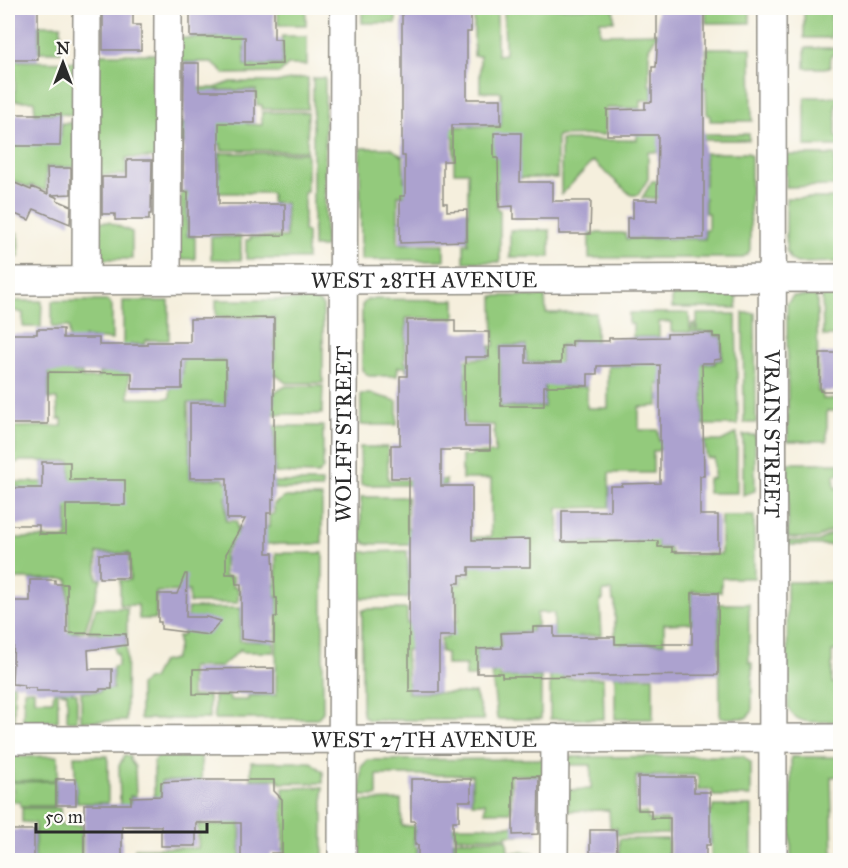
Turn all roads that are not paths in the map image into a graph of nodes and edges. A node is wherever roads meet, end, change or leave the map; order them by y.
1 (87, 8) edge
2 (168, 8) edge
3 (344, 8) edge
4 (772, 8) edge
5 (772, 279) junction
6 (840, 279) edge
7 (86, 280) junction
8 (167, 280) junction
9 (343, 280) junction
10 (8, 281) edge
11 (555, 738) junction
12 (773, 738) junction
13 (840, 738) edge
14 (342, 739) junction
15 (8, 740) edge
16 (342, 861) edge
17 (554, 861) edge
18 (773, 861) edge

1 - 7 street
2 - 8 street
3 - 9 street, WOLFF STREET
4 - 5 street, VRAIN STREET
5 - 6 street, WEST 28TH AVENUE
5 - 9 street, WEST 28TH AVENUE
5 - 12 street, VRAIN STREET
7 - 8 street, WEST 28TH AVENUE
7 - 10 street, WEST 28TH AVENUE
8 - 9 street, WEST 28TH AVENUE
9 - 14 street, WOLFF STREET
11 - 12 street, WEST 27TH AVENUE
11 - 14 street, WEST 27TH AVENUE
11 - 17 street
12 - 13 street, WEST 27TH AVENUE
12 - 18 street, VRAIN STREET
14 - 15 street, WEST 27TH AVENUE
14 - 16 street, WOLFF STREET

